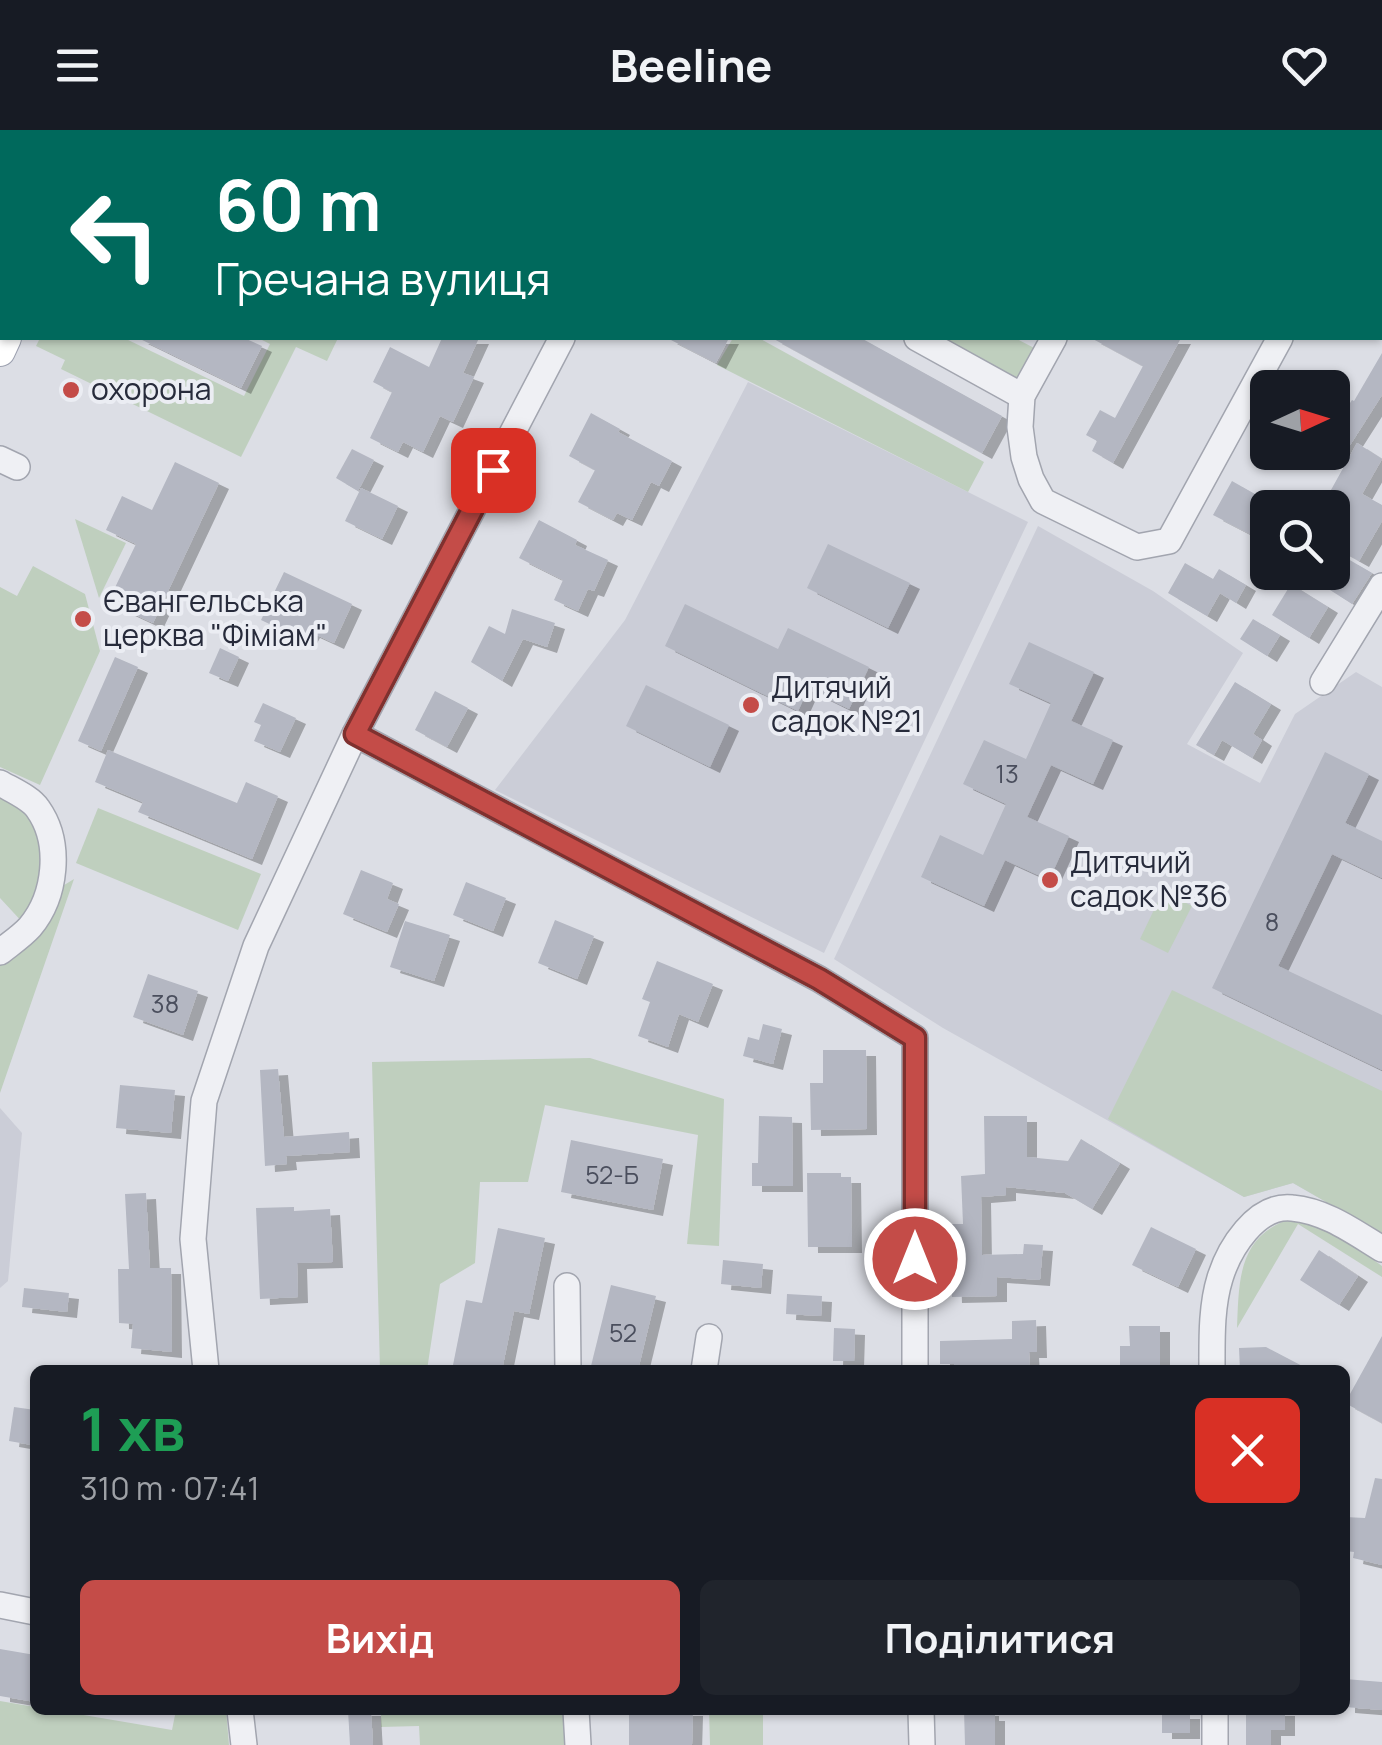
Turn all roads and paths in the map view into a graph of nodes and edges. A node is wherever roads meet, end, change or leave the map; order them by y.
1 (561, 340) edge
2 (921, 340) edge
3 (1279, 340) edge
4 (1045, 341) edge
5 (1022, 396) junction
6 (1382, 586) edge
7 (1323, 682) dead end
8 (355, 734) junction
9 (0, 782) edge
10 (0, 952) edge
11 (1382, 1249) edge
12 (567, 1286) dead end
13 (709, 1337) dead end
14 (206, 1365) edge
15 (568, 1365) edge
16 (705, 1365) edge
17 (915, 1365) edge
18 (1212, 1365) edge
19 (0, 1605) edge
20 (30, 1611) edge
21 (241, 1715) edge
22 (576, 1715) edge
23 (921, 1715) edge
24 (1215, 1715) edge
25 (244, 1745) edge
26 (578, 1745) edge
27 (922, 1745) edge
28 (1215, 1745) edge

1 - 8 street
2 - 5 street
3 - 5 street
4 - 5 street
6 - 7 street
8 - 14 street
8 - 17 street
9 - 10 street
11 - 18 street
12 - 15 street
13 - 16 street
19 - 20 street
21 - 25 street
22 - 26 street
23 - 27 street
24 - 28 street

